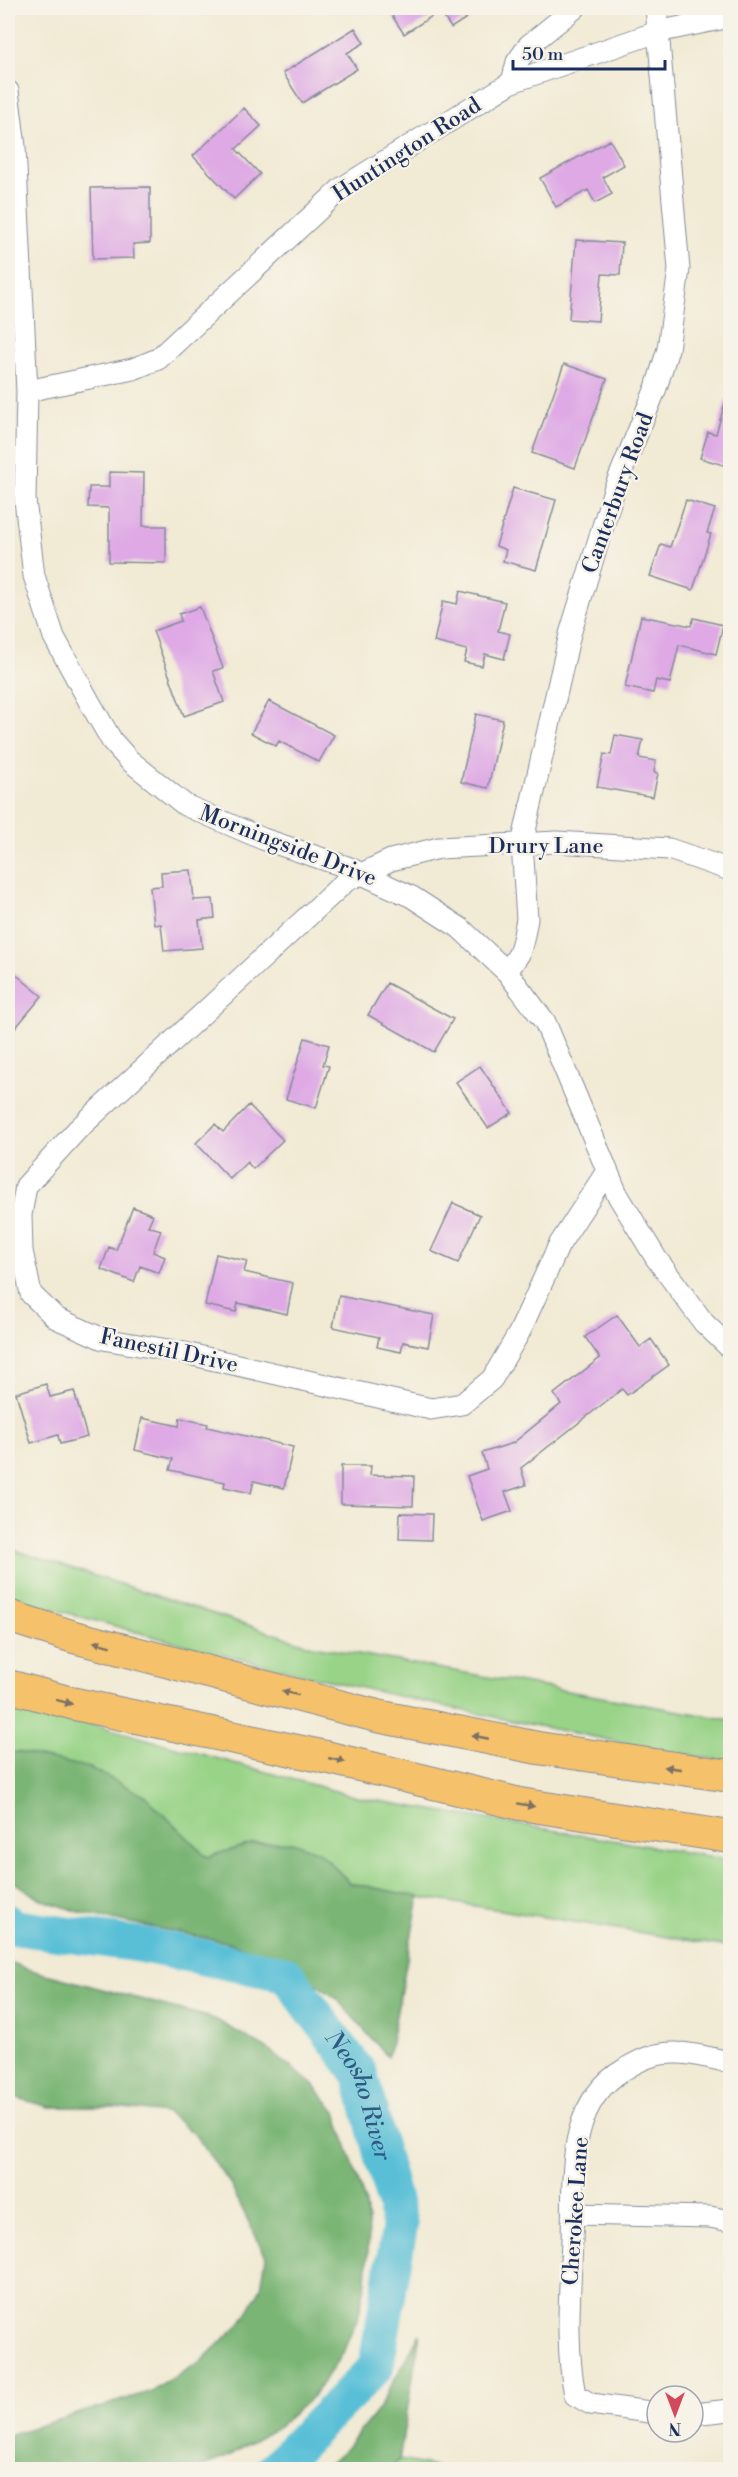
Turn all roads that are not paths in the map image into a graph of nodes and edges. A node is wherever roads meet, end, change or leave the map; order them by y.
1 (575, 8) edge
2 (656, 8) edge
3 (730, 17) edge
4 (657, 32) junction
5 (512, 82) junction
6 (8, 91) edge
7 (27, 392) junction
8 (522, 844) junction
9 (730, 870) edge
10 (362, 873) junction
11 (507, 972) junction
12 (607, 1171) junction
13 (730, 1348) edge
14 (8, 1616) edge
15 (8, 1686) edge
16 (730, 1776) edge
17 (730, 1837) edge
18 (730, 2062) edge
19 (573, 2214) junction
20 (730, 2221) edge
21 (730, 2410) edge
22 (645, 2411) edge
23 (705, 2413) edge

1 - 5 street
2 - 4 street, Canterbury Road
3 - 4 street, Huntington Road
4 - 5 street, Huntington Road
4 - 8 street, Canterbury Road
5 - 7 street, Huntington Road
6 - 7 street, Morningside Drive
7 - 10 street, Morningside Drive
8 - 9 street, Drury Lane
8 - 10 street, Drury Lane
8 - 11 street, Canterbury Road
10 - 11 street, Morningside Drive
10 - 12 street, Fanestil Drive
11 - 12 street, Morningside Drive
12 - 13 street, Morningside Drive
16 -> 14 highway
15 -> 17 highway
18 - 19 street, Cherokee Lane
19 - 20 street
19 - 22 street, Cherokee Lane
21 - 23 street

